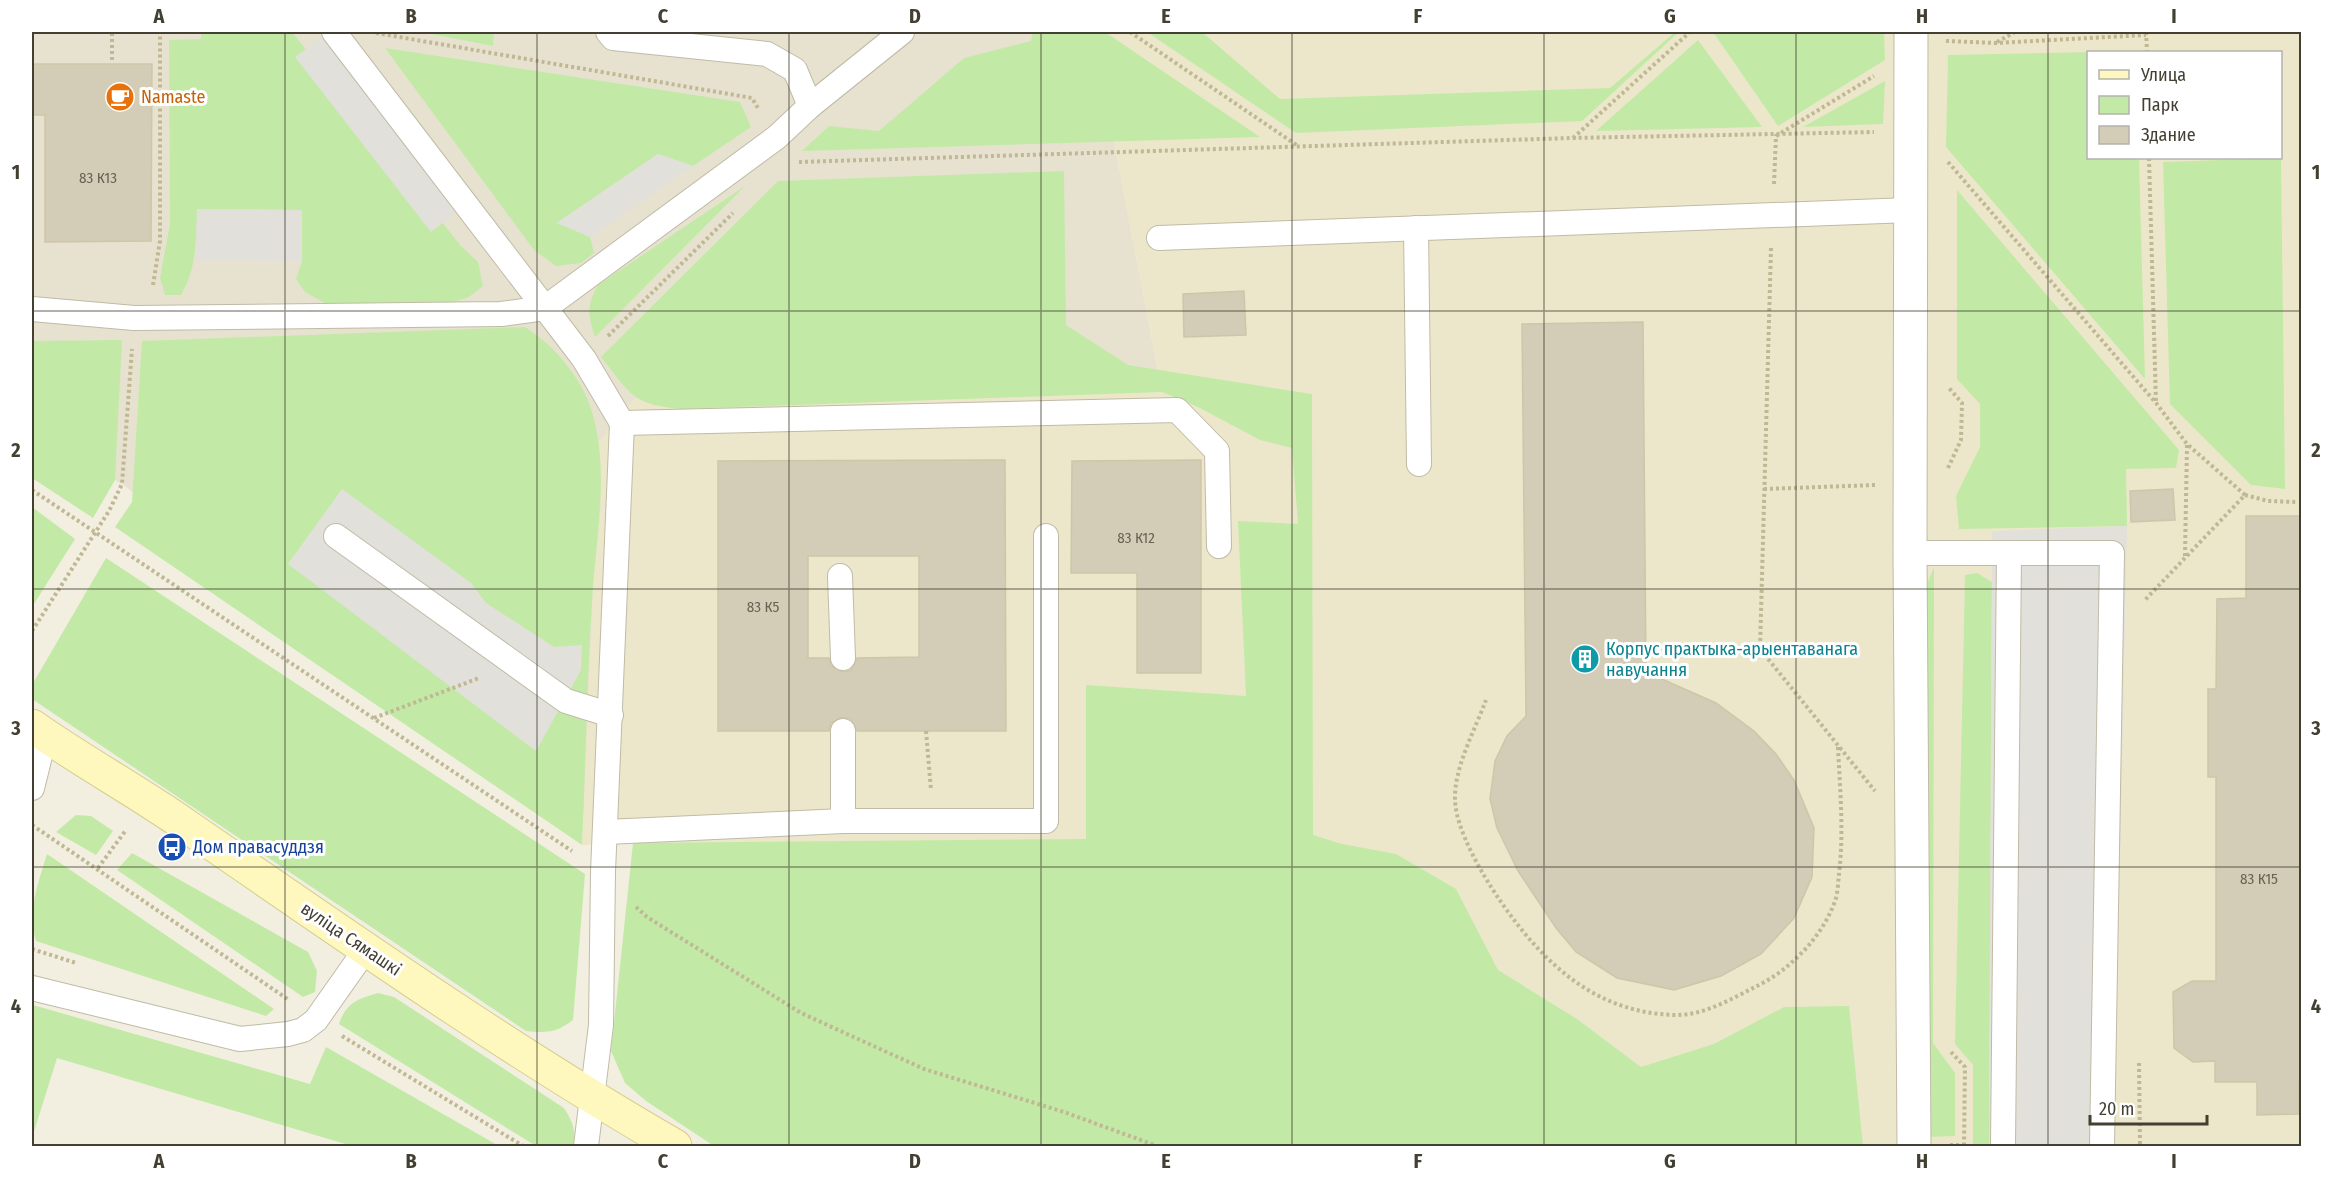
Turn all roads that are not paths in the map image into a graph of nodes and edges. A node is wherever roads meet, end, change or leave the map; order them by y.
1 (334, 32) edge
2 (608, 32) edge
3 (902, 32) edge
4 (1911, 42) edge
5 (810, 106) junction
6 (1910, 210) junction
7 (1416, 228) junction
8 (1159, 238) dead end
9 (545, 308) junction
10 (32, 309) edge
11 (622, 423) junction
12 (1419, 464) dead end
13 (336, 536) dead end
14 (1046, 536) dead end
15 (1219, 546) dead end
16 (1910, 553) junction
17 (2009, 554) junction
18 (840, 576) dead end
19 (843, 658) dead end
20 (611, 715) junction
21 (38, 731) edge
22 (843, 731) dead end
23 (32, 788) edge
24 (843, 821) junction
25 (606, 832) junction
26 (366, 949) junction
27 (32, 988) edge
28 (594, 1099) junction
29 (586, 1146) edge
30 (675, 1146) edge
31 (1914, 1146) edge
32 (2003, 1146) edge
33 (2102, 1146) edge

1 - 9 lane
2 - 5 lane
3 - 5 lane
4 - 6 street
5 - 9 lane
6 - 7 lane
6 - 16 street
7 - 8 lane
7 - 12 lane
9 - 10 lane
9 - 11 lane
11 - 15 lane
11 - 20 lane
13 - 20 lane
14 - 24 lane
16 - 17 lane
16 - 31 street
17 - 32 lane
17 - 33 lane
18 - 19 lane
20 - 25 lane
21 - 23 lane
21 - 26 street, вуліца Сямашкі
22 - 24 lane
24 - 25 lane
25 - 28 lane
26 - 27 lane
26 - 28 street, вуліца Сямашкі
28 - 29 lane
28 - 30 street, вуліца Сямашкі

